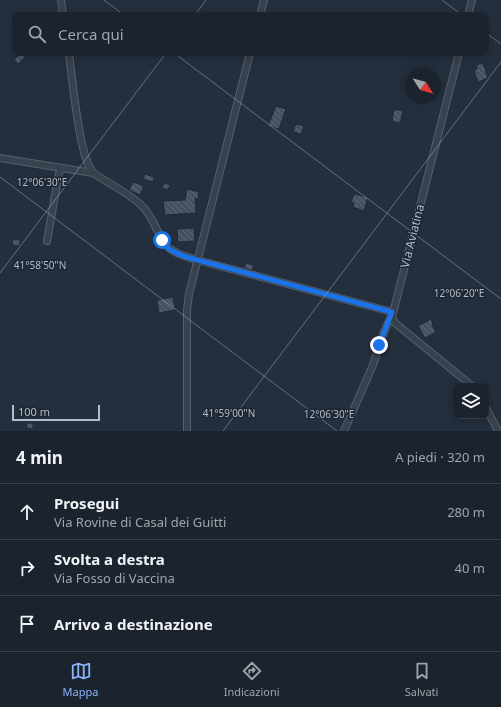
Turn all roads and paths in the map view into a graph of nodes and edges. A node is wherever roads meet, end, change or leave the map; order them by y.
1 (61, 0) edge
2 (264, 0) edge
3 (472, 0) edge
4 (63, 12) edge
5 (261, 12) edge
6 (469, 12) edge
7 (69, 56) edge
8 (249, 56) edge
9 (458, 56) edge
10 (0, 158) edge
11 (62, 168) junction
12 (92, 173) junction
13 (47, 241) dead end
14 (197, 260) junction
15 (392, 312) junction
16 (468, 383) edge
17 (489, 414) edge
18 (187, 431) edge
19 (344, 431) edge
20 (498, 431) edge

1 - 4 street
2 - 5 street
3 - 6 street
7 - 12 street
8 - 14 street
9 - 15 street, Via Aviatina
10 - 11 street
11 - 12 street
11 - 13 street
12 - 14 street
14 - 15 street
14 - 18 street
15 - 16 street
15 - 19 street, Via Aviatina
17 - 20 street

